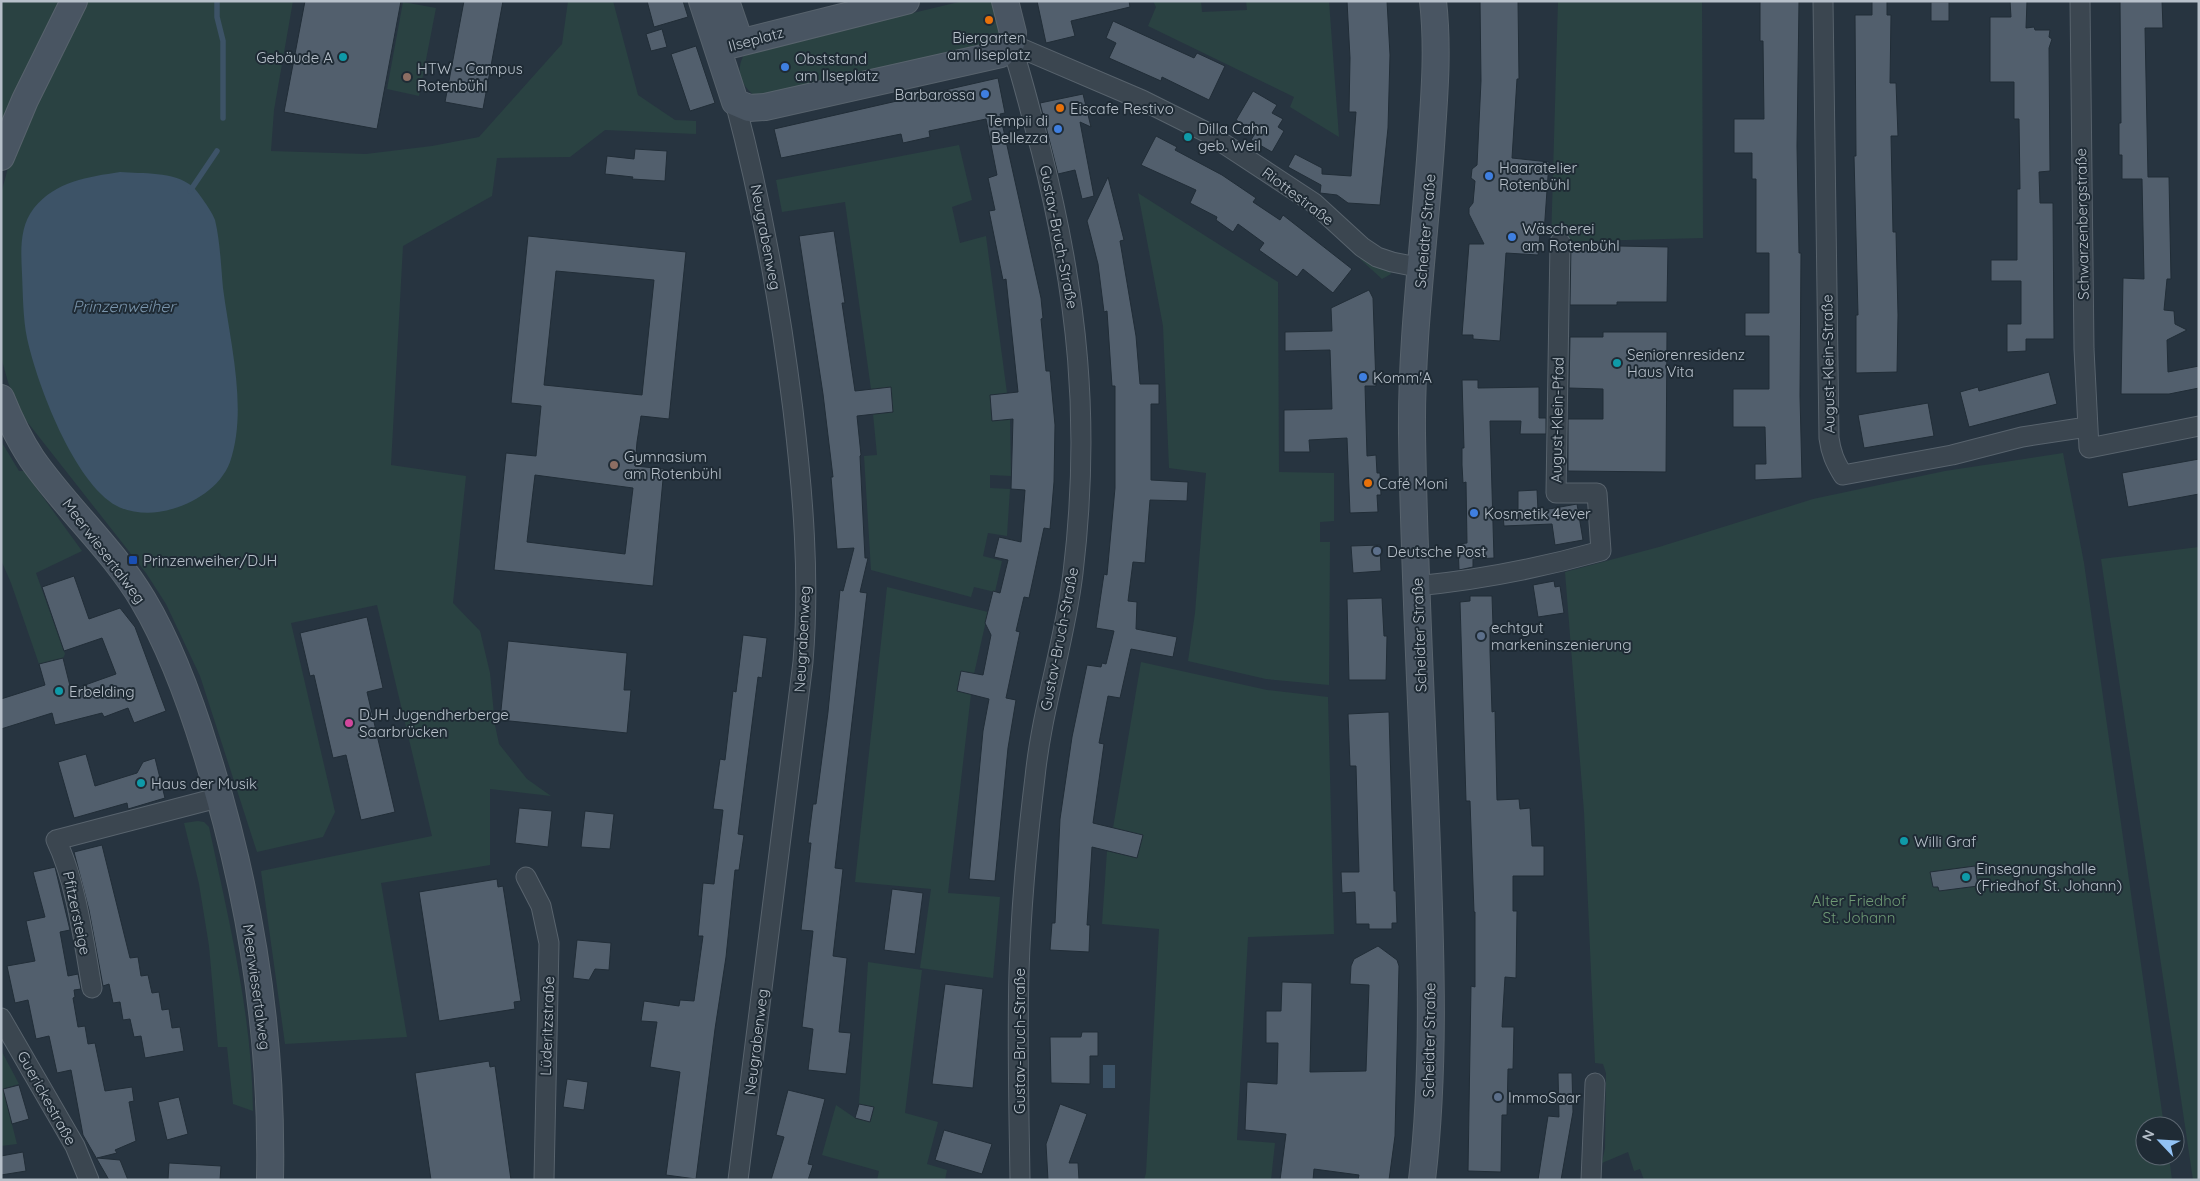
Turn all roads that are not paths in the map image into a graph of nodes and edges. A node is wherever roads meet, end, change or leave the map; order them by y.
1 (74, 1) edge
2 (702, 1) edge
3 (726, 1) edge
4 (906, 1) edge
5 (1005, 1) edge
6 (1433, 1) edge
7 (1823, 1) edge
8 (2080, 1) edge
9 (1011, 44) junction
10 (729, 45) junction
11 (736, 102) junction
12 (1, 157) edge
13 (1560, 242) dead end
14 (1422, 268) junction
15 (1, 398) edge
16 (2199, 426) edge
17 (2087, 427) junction
18 (1416, 586) junction
19 (221, 797) junction
20 (526, 877) dead end
21 (92, 988) dead end
22 (1, 1018) edge
23 (1595, 1083) dead end
24 (89, 1180) edge
25 (270, 1180) edge
26 (544, 1180) edge
27 (738, 1180) edge
28 (1020, 1180) edge
29 (1422, 1180) edge
30 (1591, 1180) edge

1 - 12 main road
2 - 10 main road
3 - 10 main road
4 - 10 main road, Ilseplatz
5 - 9 main road
6 - 14 main road, Scheidter Straße
7 - 17 street, August-Klein-Straße
8 - 17 street, Schwarzenbergstraße
9 - 11 main road
9 - 14 street, Riottestraße
9 - 28 street, Gustav-Bruch-Straße
10 - 11 main road, Ilseplatz
11 - 27 street, Neugrabenweg
13 - 18 street, August-Klein-Pfad
14 - 18 main road, Scheidter Straße
15 - 19 main road, Meerwiesertalweg
16 - 17 street, Schwarzenbergstraße
18 - 29 main road, Scheidter Straße
19 - 21 street, Pfitzersteige
19 - 25 main road, Meerwiesertalweg
20 - 26 street, Lüderitzstraße
22 - 24 street, Guerickestraße
23 - 30 street

